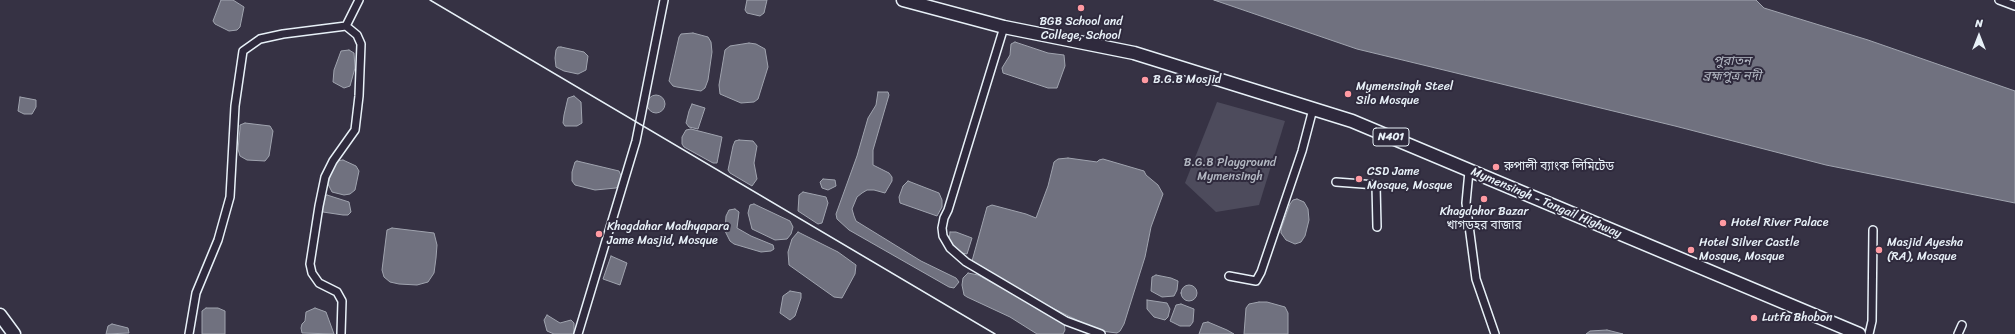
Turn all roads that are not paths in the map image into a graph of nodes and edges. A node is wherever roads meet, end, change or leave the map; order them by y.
1 (359, 0) edge
2 (664, 0) edge
3 (903, 0) edge
4 (1999, 0) edge
5 (2015, 6) edge
6 (346, 26) junction
7 (1004, 27) junction
8 (1313, 109) junction
9 (1469, 171) junction
10 (1336, 182) dead end
11 (1377, 227) dead end
12 (1873, 230) dead end
13 (1229, 276) dead end
14 (0, 315) edge
15 (1962, 325) dead end
16 (14, 334) edge
17 (190, 334) edge
18 (341, 334) edge
19 (578, 334) edge
20 (1101, 334) edge
21 (1495, 334) edge
22 (1859, 334) edge
23 (1869, 334) edge
24 (1958, 334) edge

1 - 6 street
2 - 19 street
3 - 7 highway, Mymensingh - Tangail Highway / N401
4 - 5 street
6 - 17 street
6 - 18 street
7 - 8 highway, Mymensingh - Tangail Highway / N401
7 - 20 street
8 - 9 highway, Mymensingh - Tangail Highway / N401
8 - 13 street
9 - 21 street
9 - 22 highway, Mymensingh - Tangail Highway / N401
10 - 11 street
12 - 23 street
14 - 16 highway
15 - 24 street

